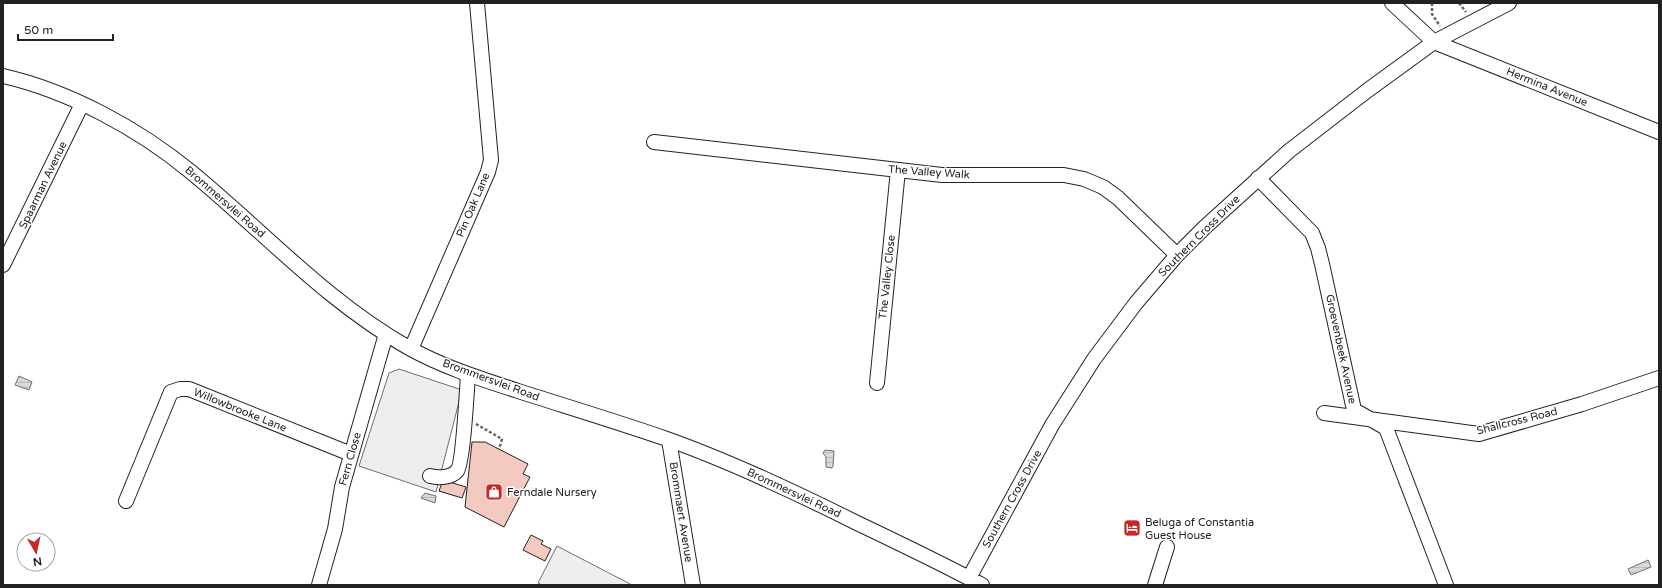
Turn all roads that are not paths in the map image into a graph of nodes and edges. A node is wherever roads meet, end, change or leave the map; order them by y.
1 (477, 3) edge
2 (1392, 3) edge
3 (1509, 3) edge
4 (1434, 42) junction
5 (3, 76) edge
6 (82, 104) junction
7 (1659, 132) edge
8 (654, 142) dead end
9 (898, 170) junction
10 (1258, 178) junction
11 (1177, 255) junction
12 (3, 265) edge
13 (386, 334) junction
14 (411, 349) junction
15 (468, 374) junction
16 (1659, 378) edge
17 (877, 383) dead end
18 (1324, 413) dead end
19 (1370, 419) junction
20 (669, 440) junction
21 (351, 454) junction
22 (430, 476) dead end
23 (126, 501) dead end
24 (1167, 547) dead end
25 (968, 578) junction
26 (319, 585) edge
27 (693, 585) edge
28 (982, 585) edge
29 (1155, 585) edge
30 (1446, 585) edge

1 - 14 street, Pin Oak Lane
2 - 4 street
3 - 4 street, Southern Cross Drive
4 - 7 street, Hermina Avenue
4 - 10 street, Southern Cross Drive
5 - 6 street, Brommersvlei Road
6 - 12 street, Spaarman Avenue
6 - 13 street, Brommersvlei Road
8 - 9 street, The Valley Walk
9 - 11 street, The Valley Walk
9 - 17 street, The Valley Close
10 - 11 street, Southern Cross Drive
10 - 19 street, Groevenbeek Avenue
11 - 25 street, Southern Cross Drive
13 - 14 street, Brommersvlei Road
13 - 21 street, Fern Close
14 - 15 street, Brommersvlei Road
15 - 20 street, Brommersvlei Road
15 - 22 street
16 - 19 street, Shallcross Road
18 - 19 street, Shallcross Road
19 - 30 street, Groevenbeek Avenue
20 - 25 street, Brommersvlei Road
20 - 27 street, Brommaert Avenue
21 - 23 street, Willowbrooke Lane
21 - 26 street, Fern Close
24 - 29 street
25 - 28 street, Brommersvlei Road

